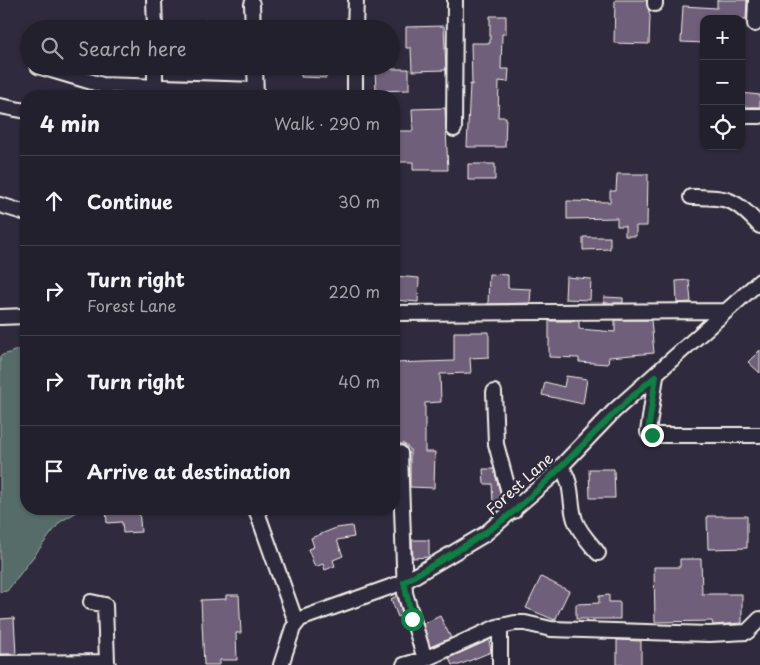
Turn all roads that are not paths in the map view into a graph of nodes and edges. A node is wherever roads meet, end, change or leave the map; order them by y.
1 (154, 0) edge
2 (356, 0) edge
3 (455, 0) edge
4 (756, 0) edge
5 (252, 4) dead end
6 (155, 20) edge
7 (253, 20) edge
8 (355, 20) edge
9 (752, 24) edge
10 (61, 75) edge
11 (155, 75) edge
12 (255, 75) edge
13 (355, 75) edge
14 (101, 90) edge
15 (155, 90) edge
16 (256, 90) edge
17 (355, 90) edge
18 (0, 106) edge
19 (20, 110) edge
20 (745, 116) edge
21 (760, 116) edge
22 (454, 129) dead end
23 (690, 197) dead end
24 (0, 205) edge
25 (20, 211) edge
26 (760, 226) edge
27 (760, 281) edge
28 (724, 311) junction
29 (400, 313) edge
30 (20, 316) edge
31 (0, 317) edge
32 (656, 376) junction
33 (494, 392) dead end
34 (760, 435) edge
35 (400, 453) dead end
36 (561, 468) junction
37 (514, 511) junction
38 (258, 515) edge
39 (598, 553) dead end
40 (404, 582) junction
41 (91, 602) dead end
42 (760, 619) edge
43 (296, 622) junction
44 (500, 626) junction
45 (425, 659) junction
46 (108, 663) edge
47 (0, 664) edge
48 (281, 665) edge
49 (404, 665) edge
50 (500, 665) edge

1 - 6 street
2 - 8 street
3 - 22 street
4 - 9 street
5 - 7 street
10 - 14 street
11 - 15 street
12 - 16 street
13 - 17 street
18 - 19 street
20 - 21 street
23 - 26 street
24 - 25 street
27 - 28 street, Forest Lane
28 - 29 street
28 - 32 street, Forest Lane
30 - 31 street
32 - 34 street
32 - 36 street, Forest Lane
33 - 37 street
35 - 40 street
36 - 37 street, Forest Lane
36 - 39 street
37 - 40 street, Forest Lane
38 - 43 street
40 - 43 street, Forest Lane
40 - 45 street
41 - 46 street
42 - 44 street
43 - 48 street
44 - 45 street
44 - 50 street
45 - 49 street
46 - 47 street

